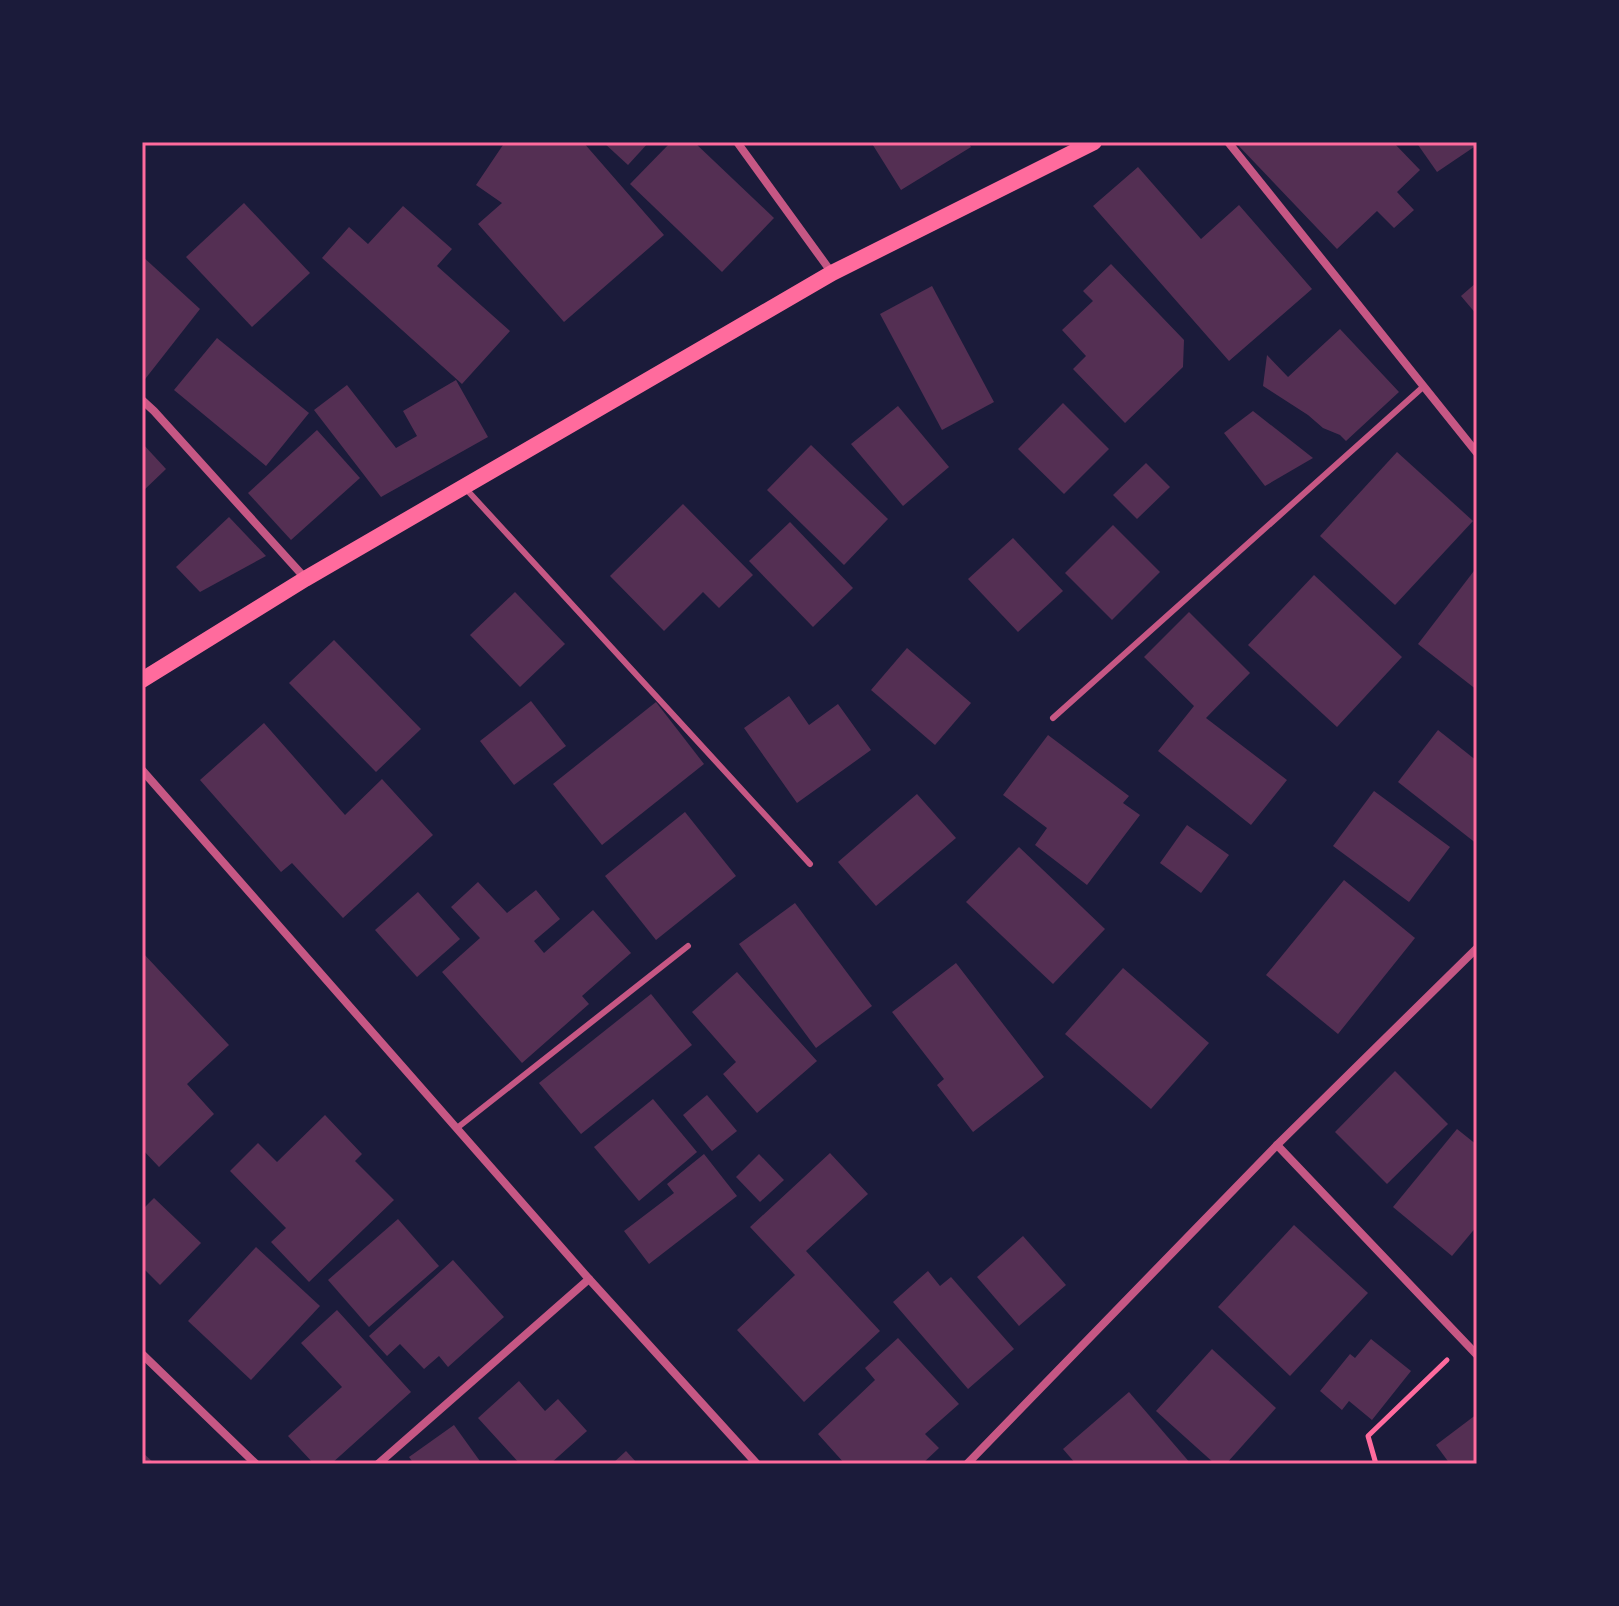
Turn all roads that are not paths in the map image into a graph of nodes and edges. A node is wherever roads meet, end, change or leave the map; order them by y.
1 (737, 142) edge
2 (1094, 142) edge
3 (1228, 142) edge
4 (832, 273) junction
5 (1423, 387) junction
6 (142, 400) edge
7 (1477, 453) edge
8 (464, 487) junction
9 (305, 579) junction
10 (142, 680) edge
11 (1053, 718) dead end
12 (142, 770) edge
13 (810, 864) dead end
14 (688, 946) dead end
15 (1477, 948) edge
16 (457, 1128) junction
17 (1277, 1145) junction
18 (589, 1279) junction
19 (142, 1354) edge
20 (1477, 1355) edge
21 (256, 1464) edge
22 (378, 1464) edge
23 (757, 1464) edge
24 (967, 1464) edge

1 - 4 street
2 - 4 main road
3 - 5 street
4 - 8 main road
5 - 7 street
5 - 11 lane
6 - 9 street
8 - 9 main road
8 - 13 lane
9 - 10 main road
12 - 16 street
14 - 16 lane
15 - 17 street
16 - 18 street
17 - 20 street
17 - 24 street
18 - 22 street
18 - 23 street
19 - 21 street

